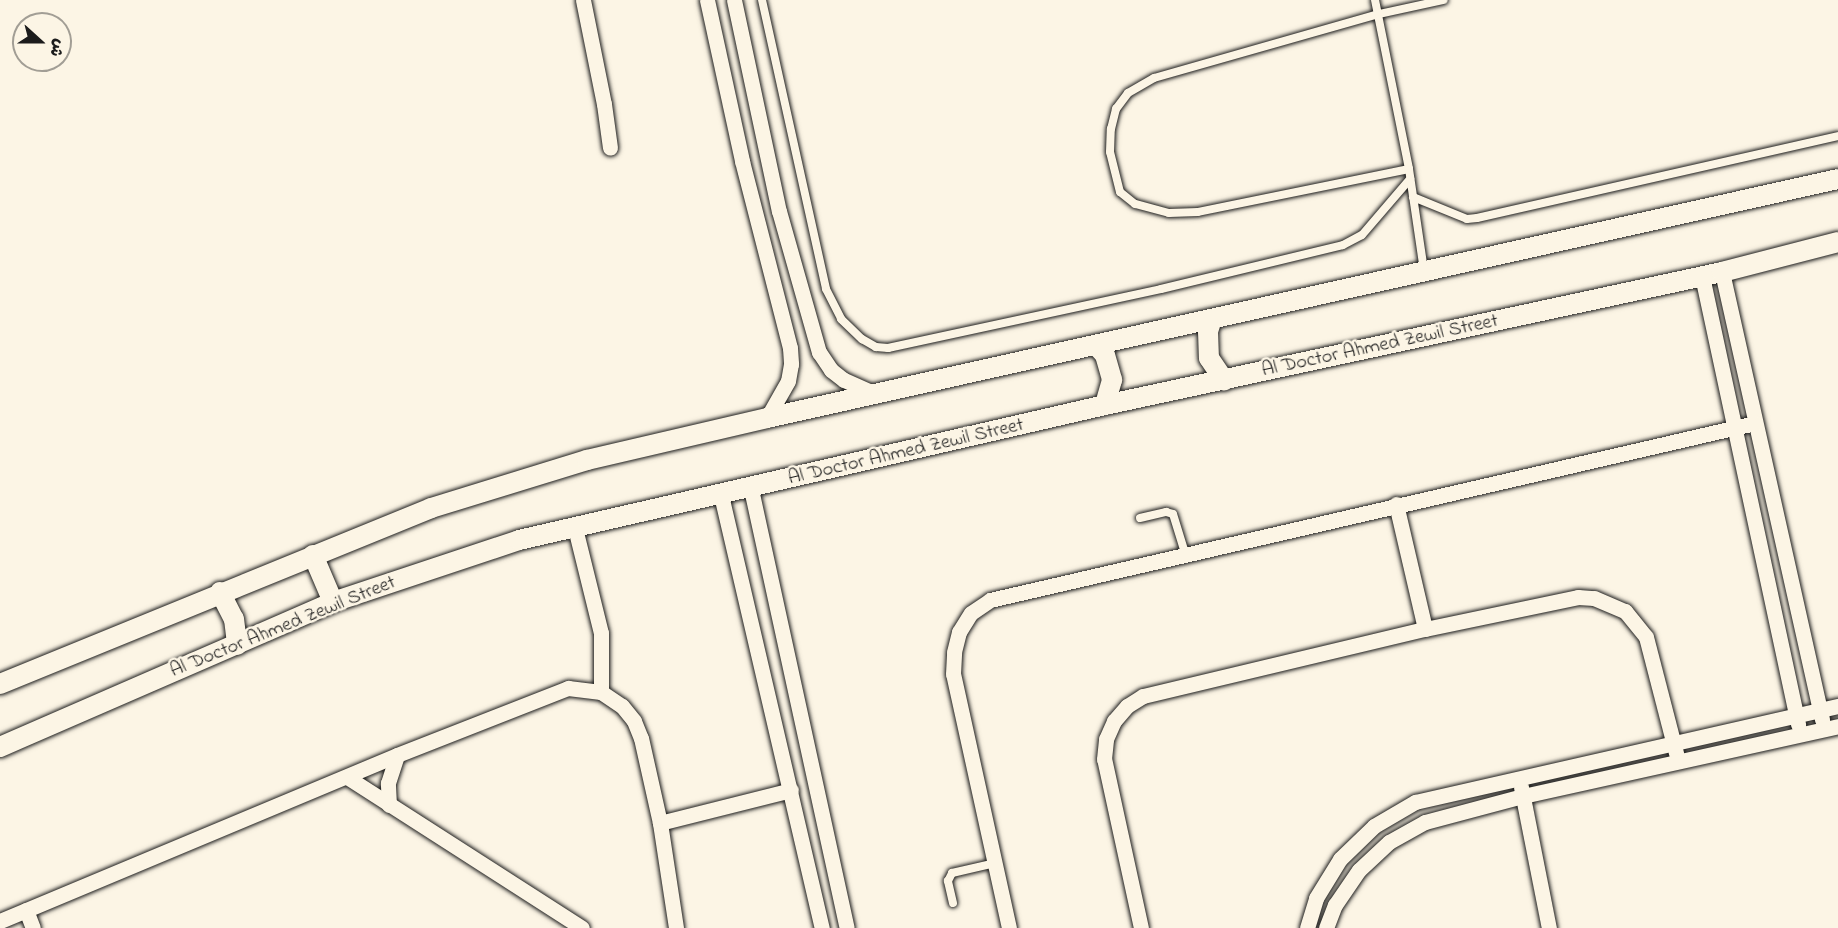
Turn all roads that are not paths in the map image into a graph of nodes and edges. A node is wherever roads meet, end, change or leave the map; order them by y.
1 (583, 0) edge
2 (707, 0) edge
3 (734, 0) edge
4 (762, 0) edge
5 (1376, 0) edge
6 (1444, 0) edge
7 (1379, 14) junction
8 (1838, 136) edge
9 (610, 148) dead end
10 (1409, 169) junction
11 (1410, 179) junction
12 (1838, 179) edge
13 (1413, 197) junction
14 (779, 211) junction
15 (756, 217) junction
16 (1838, 242) edge
17 (1424, 272) junction
18 (1722, 272) junction
19 (1702, 276) junction
20 (1212, 319) junction
21 (1096, 345) junction
22 (1224, 381) junction
23 (875, 394) junction
24 (1105, 405) junction
25 (767, 418) junction
26 (1755, 423) junction
27 (1734, 428) junction
28 (751, 489) junction
29 (721, 495) junction
30 (1395, 504) junction
31 (1140, 518) dead end
32 (575, 528) junction
33 (1185, 553) junction
34 (313, 555) junction
35 (220, 592) junction
36 (333, 602) junction
37 (1425, 629) junction
38 (237, 645) junction
39 (0, 684) edge
40 (601, 692) junction
41 (1838, 706) edge
42 (1820, 710) junction
43 (1796, 715) junction
44 (1831, 727) edge
45 (1800, 734) junction
46 (1673, 743) junction
47 (0, 747) edge
48 (397, 755) junction
49 (1678, 761) junction
50 (347, 777) junction
51 (1519, 778) junction
52 (791, 790) junction
53 (1523, 796) junction
54 (389, 805) junction
55 (660, 823) junction
56 (995, 863) junction
57 (953, 903) dead end
58 (26, 910) junction
59 (0, 921) edge
60 (673, 924) edge
61 (33, 928) edge
62 (582, 928) edge
63 (822, 928) edge
64 (847, 928) edge
65 (1009, 928) edge
66 (1141, 928) edge
67 (1307, 928) edge
68 (1326, 928) edge
69 (1549, 928) edge

1 - 9 street
2 - 15 street
3 - 14 street
4 - 11 lane
5 - 7 lane
6 - 7 lane
7 - 10 lane
7 - 10 lane
8 - 13 lane
10 - 11 lane
11 - 13 lane
12 - 17 street
13 - 17 lane
14 - 15 street
14 - 23 street
15 - 25 street
16 - 18 street, Al Doctor Ahmed Zewil Street
17 - 20 street
18 - 19 street, Al Doctor Ahmed Zewil Street
18 - 26 street
19 - 22 street, Al Doctor Ahmed Zewil Street
19 - 27 street
20 - 21 street
20 - 22 street
21 - 23 street
21 - 24 street
22 - 24 street, Al Doctor Ahmed Zewil Street
23 - 25 street
24 - 28 street, Al Doctor Ahmed Zewil Street
25 - 34 street
26 - 27 street
26 - 42 street
27 - 30 street
27 - 43 street
28 - 29 street, Al Doctor Ahmed Zewil Street
28 - 64 street
29 - 32 street, Al Doctor Ahmed Zewil Street
29 - 52 street
30 - 33 street
30 - 37 street
31 - 33 lane
32 - 36 street, Al Doctor Ahmed Zewil Street
32 - 40 street
33 - 56 street
34 - 35 street
34 - 36 street
35 - 38 street
35 - 39 street
36 - 38 street, Al Doctor Ahmed Zewil Street
37 - 46 street
37 - 66 street
38 - 47 street, Al Doctor Ahmed Zewil Street
40 - 48 street
40 - 55 street
41 - 42 street
42 - 43 street
42 - 44 street
43 - 45 street
43 - 46 street
44 - 45 street
45 - 49 street
46 - 49 street
46 - 51 street
48 - 50 street
48 - 54 street
49 - 53 street
50 - 54 street
50 - 58 street
51 - 53 street
51 - 67 street
52 - 55 street
52 - 63 street
53 - 68 street
53 - 69 street
54 - 62 street
55 - 60 street
56 - 57 lane
56 - 65 street
58 - 59 street
58 - 61 street

